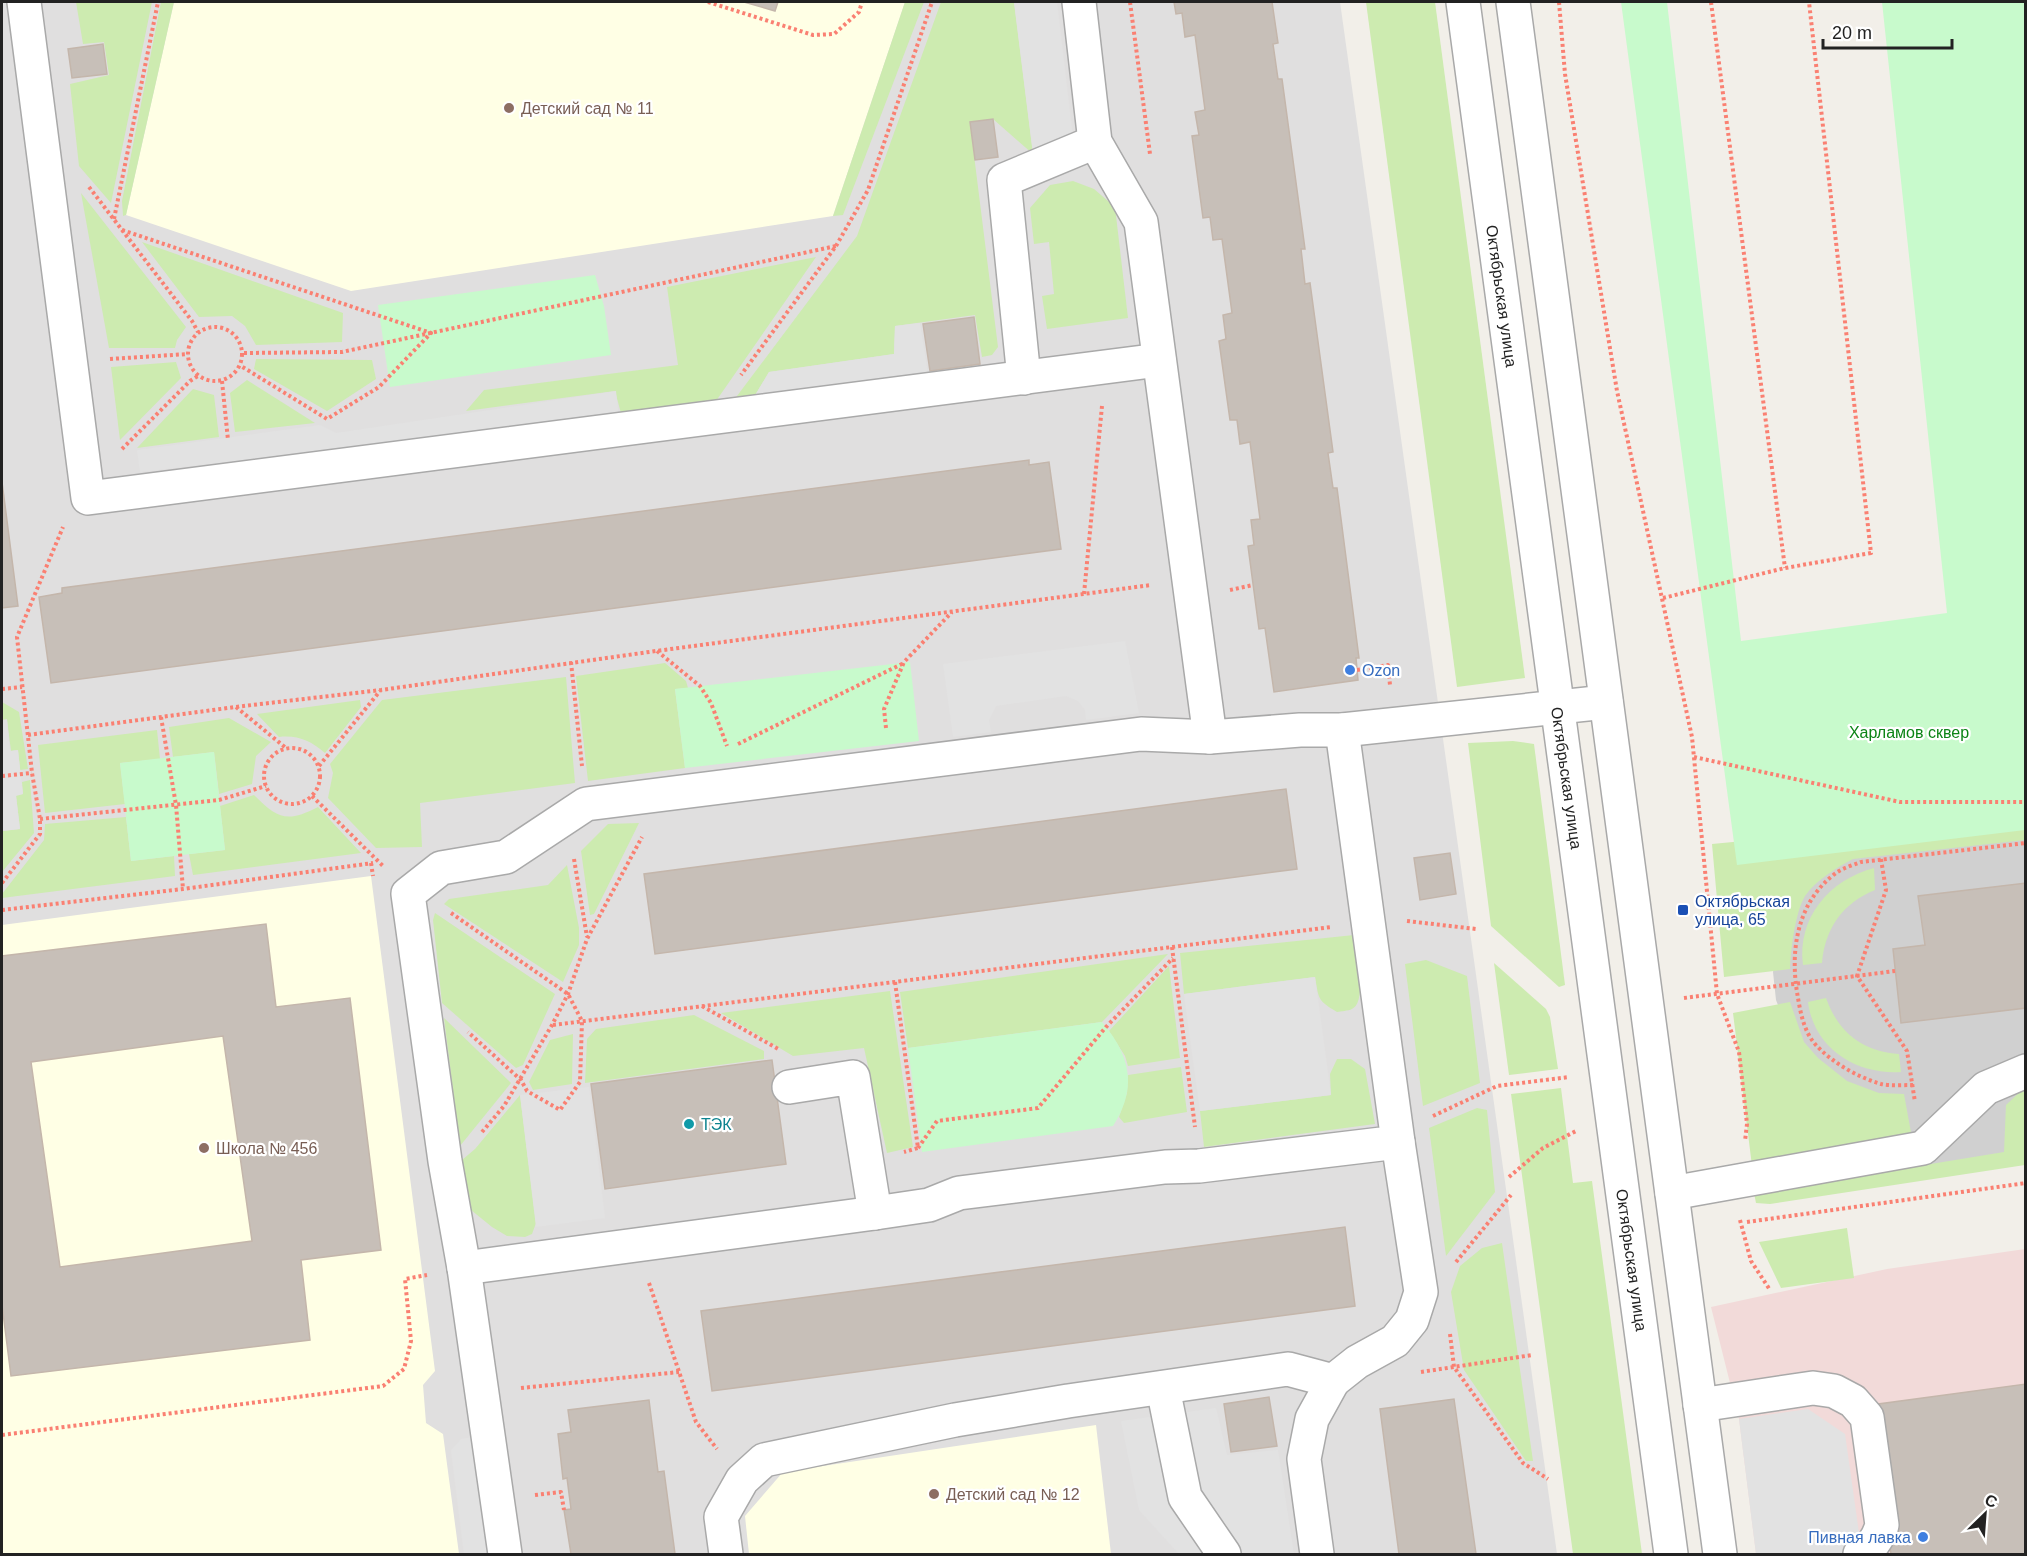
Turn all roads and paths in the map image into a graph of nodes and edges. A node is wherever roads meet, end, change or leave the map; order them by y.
1 (24, 2) edge
2 (158, 2) edge
3 (708, 2) edge
4 (862, 2) edge
5 (932, 2) edge
6 (1079, 2) edge
7 (1130, 2) edge
8 (1463, 2) edge
9 (1513, 2) edge
10 (1559, 2) edge
11 (1711, 2) edge
12 (1809, 2) edge
13 (1095, 142) junction
14 (1150, 154) dead end
15 (44, 158) junction
16 (114, 220) junction
17 (122, 230) junction
18 (836, 246) junction
19 (198, 332) junction
20 (431, 333) junction
21 (188, 354) junction
22 (244, 354) junction
23 (1159, 360) junction
24 (71, 362) junction
25 (241, 366) junction
26 (1106, 366) junction
27 (198, 376) junction
28 (1024, 378) junction
29 (708, 418) junction
30 (88, 498) junction
31 (1785, 568) junction
32 (1189, 580) junction
33 (1084, 594) junction
34 (1663, 598) junction
35 (952, 611) junction
36 (656, 651) junction
37 (571, 662) junction
38 (904, 662) junction
39 (1357, 670) dead end
40 (22, 687) junction
41 (1391, 688) dead end
42 (2, 689) edge
43 (381, 690) junction
44 (1606, 702) junction
45 (235, 706) junction
46 (1557, 706) junction
47 (161, 717) junction
48 (1342, 730) junction
49 (28, 735) junction
50 (1210, 736) junction
51 (286, 748) junction
52 (1694, 757) junction
53 (319, 766) junction
54 (891, 766) junction
55 (32, 773) junction
56 (2, 776) edge
57 (266, 786) junction
58 (2025, 802) edge
59 (586, 804) junction
60 (176, 805) junction
61 (40, 819) junction
62 (643, 835) dead end
63 (2025, 843) edge
64 (1881, 859) junction
65 (378, 862) dead end
66 (2, 883) edge
67 (183, 890) junction
68 (2, 910) edge
69 (1368, 922) junction
70 (1476, 929) dead end
71 (587, 939) junction
72 (1172, 947) junction
73 (1173, 958) junction
74 (1895, 971) dead end
75 (1857, 976) junction
76 (895, 982) junction
77 (1796, 984) junction
78 (568, 994) junction
79 (1717, 994) junction
80 (1681, 999) dead end
81 (423, 1003) junction
82 (702, 1006) junction
83 (582, 1021) junction
84 (552, 1025) junction
85 (2025, 1071) edge
86 (1569, 1076) dead end
87 (521, 1080) junction
88 (1913, 1085) junction
89 (789, 1087) joint
90 (1576, 1131) dead end
91 (1398, 1142) junction
92 (918, 1148) junction
93 (1923, 1148) junction
94 (445, 1161) junction
95 (867, 1163) junction
96 (1199, 1166) junction
97 (1509, 1177) dead end
98 (1733, 1182) junction
99 (2025, 1183) edge
100 (1672, 1193) junction
101 (1511, 1195) dead end
102 (875, 1213) junction
103 (1741, 1223) junction
104 (637, 1245) junction
105 (464, 1268) junction
106 (1770, 1290) dead end
107 (1421, 1292) junction
108 (1532, 1355) dead end
109 (679, 1372) junction
110 (1410, 1374) dead end
111 (1333, 1381) junction
112 (1162, 1388) junction
113 (510, 1390) dead end
114 (1700, 1405) junction
115 (2, 1435) edge
116 (742, 1480) junction
117 (561, 1492) dead end
118 (564, 1510) dead end
119 (505, 1554) edge
120 (726, 1554) edge
121 (1224, 1554) edge
122 (1317, 1554) edge
123 (1671, 1554) edge
124 (1720, 1554) edge
125 (1860, 1554) edge

1 - 15 street
2 - 16 path
3 - 4 path
5 - 18 path
6 - 13 street
7 - 14 path
8 - 46 street, Октябрьская улица
9 - 44 street
10 - 34 path
11 - 31 path
12 - 31 path
13 - 23 street
13 - 28 street
15 - 16 path
15 - 24 street
16 - 17 path
17 - 19 path
17 - 20 path
18 - 20 path
18 - 29 path
19 - 21 path
19 - 22 path
20 - 22 path
20 - 25 path
21 - 24 path
21 - 27 path
22 - 25 path
23 - 26 street
23 - 32 street
24 - 30 street
25 - 27 path
26 - 28 street
26 - 33 path
27 - 30 path
28 - 29 street
29 - 30 street
30 - 40 path
31 - 34 path
32 - 33 path
32 - 50 street
33 - 35 path
34 - 52 path
35 - 36 path
35 - 38 path
36 - 37 path
36 - 38 path
37 - 43 path
37 - 59 path
38 - 54 path
39 - 41 path
40 - 42 path
40 - 49 path
43 - 45 path
43 - 53 path
44 - 46 street
44 - 100 street
45 - 47 path
45 - 51 path
46 - 48 street
46 - 123 street, Октябрьская улица
47 - 49 path
47 - 60 path
48 - 50 street
48 - 69 street
49 - 55 path
50 - 54 street
51 - 53 path
51 - 57 path
52 - 58 path
52 - 79 path
53 - 57 path
54 - 59 street
55 - 56 path
55 - 61 path
57 - 60 path
59 - 71 path
59 - 81 street
60 - 61 path
60 - 67 path
61 - 66 path
62 - 71 path
63 - 64 path
64 - 75 path
64 - 77 path
65 - 67 path
67 - 68 path
69 - 70 path
69 - 72 path
69 - 91 street
71 - 78 path
72 - 73 path
72 - 76 path
73 - 92 path
73 - 96 path
74 - 75 path
75 - 77 path
75 - 88 path
76 - 82 path
76 - 92 path
77 - 79 path
77 - 88 path
78 - 83 path
78 - 84 path
79 - 80 path
79 - 98 path
81 - 87 path
81 - 94 street
82 - 83 path
82 - 89 path
83 - 84 path
83 - 87 path
84 - 87 path
85 - 93 street
86 - 91 path
87 - 94 path
88 - 93 path
89 - 95 street
90 - 97 path
91 - 96 street
91 - 107 street
92 - 95 path
93 - 98 street
94 - 105 street
95 - 102 street
96 - 102 street
98 - 100 street
98 - 103 path
99 - 103 path
100 - 114 street
101 - 107 path
102 - 104 street
103 - 106 path
104 - 105 street
104 - 109 path
105 - 115 path
105 - 119 street
107 - 111 street
108 - 110 path
109 - 113 path
109 - 116 path
111 - 112 street
111 - 122 street
112 - 116 street
112 - 121 street
114 - 124 street
114 - 125 street
116 - 120 street
117 - 118 path

